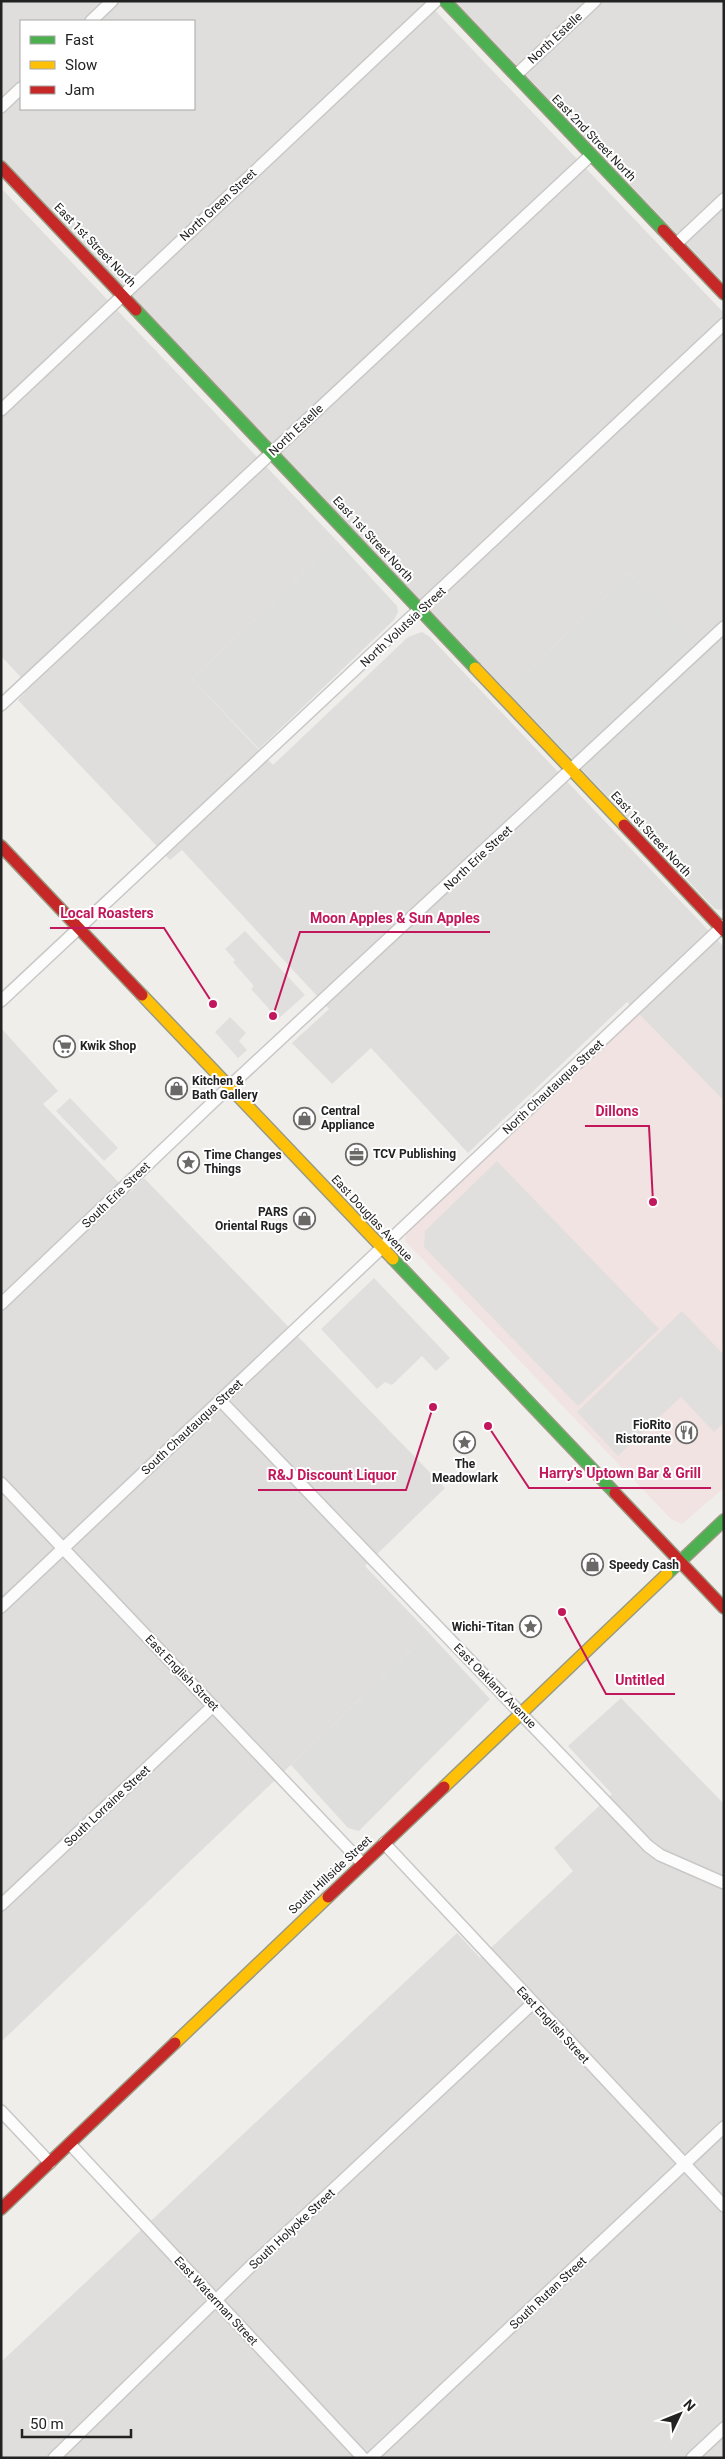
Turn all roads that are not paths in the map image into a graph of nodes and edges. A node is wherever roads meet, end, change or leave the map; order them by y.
1 (112, 1) edge
2 (436, 1) edge
3 (445, 1) edge
4 (595, 1) edge
5 (92, 20) edge
6 (516, 75) junction
7 (20, 89) edge
8 (1, 107) edge
9 (592, 155) junction
10 (1, 167) edge
11 (724, 199) edge
12 (676, 244) junction
13 (123, 294) junction
14 (724, 294) edge
15 (724, 324) edge
16 (1, 410) edge
17 (272, 452) junction
18 (421, 610) junction
19 (724, 627) edge
20 (1, 705) edge
21 (572, 770) junction
22 (1, 846) edge
23 (80, 928) junction
24 (723, 928) edge
25 (1, 1001) edge
26 (230, 1086) junction
27 (382, 1248) junction
28 (1, 1304) edge
29 (220, 1400) junction
30 (1, 1484) edge
31 (724, 1520) edge
32 (63, 1549) junction
33 (680, 1562) junction
34 (1, 1607) edge
35 (724, 1608) edge
36 (213, 1706) junction
37 (521, 1713) junction
38 (384, 1843) junction
39 (362, 1863) junction
40 (724, 1883) edge
41 (1, 1906) edge
42 (533, 2004) junction
43 (1, 2111) edge
44 (724, 2127) edge
45 (70, 2144) junction
46 (50, 2163) junction
47 (684, 2164) junction
48 (724, 2206) edge
49 (1, 2209) edge
50 (215, 2301) junction
51 (724, 2428) edge
52 (54, 2458) edge
53 (363, 2458) edge
54 (371, 2458) edge
55 (692, 2458) edge

1 - 5 street
2 - 13 street, North Green Street
3 - 6 main road, East 2nd Street North
4 - 6 street, North Estelle
6 - 9 main road, East 2nd Street North
7 - 8 street
9 - 12 main road, East 2nd Street North
9 - 17 street, North Estelle
10 - 13 main road, East 1st Street North
11 - 12 street
12 - 14 main road, East 2nd Street North
13 - 16 street, North Green Street
13 - 17 main road, East 1st Street North
15 - 18 street, North Volutsia Street
17 - 18 main road, East 1st Street North
17 - 20 street, North Estelle
18 - 21 main road, East 1st Street North
18 - 23 street, North Volutsia Street
19 - 21 street, North Erie Street
21 - 24 main road, East 1st Street North
21 - 26 street, North Erie Street
22 - 23 main road, East Douglas Avenue
23 - 25 street, North Volutsia Street
23 - 26 main road, East Douglas Avenue
24 - 27 street, North Chautauqua Street
26 - 27 main road, East Douglas Avenue
26 - 28 street, South Erie Street
27 - 29 street, South Chautauqua Street
27 - 33 main road, East Douglas Avenue
29 - 32 street, South Chautauqua Street
29 - 37 street, East Oakland Avenue
30 - 32 street, East English Street
31 - 33 main road, South Hillside Street
32 - 34 street, South Chautauqua Street
32 - 36 street, East English Street
33 - 35 main road, East Douglas Avenue
33 - 37 main road, South Hillside Street
36 - 39 street, East English Street
36 - 41 street, South Lorraine Street
37 - 38 main road, South Hillside Street
37 - 40 street, East Oakland Avenue
38 - 39 main road, South Hillside Street
38 - 42 street, East English Street
39 - 45 main road, South Hillside Street
42 - 47 street, East English Street
42 - 50 street, South Holyoke Street
43 - 46 street
44 - 47 street, South Rutan Street
45 - 46 main road, South Hillside Street
45 - 50 street, East Waterman Street
46 - 49 main road, South Hillside Street
47 - 48 street, East English Street
47 - 54 street, South Rutan Street
50 - 52 street, South Holyoke Street
50 - 53 street, East Waterman Street
51 - 55 street

